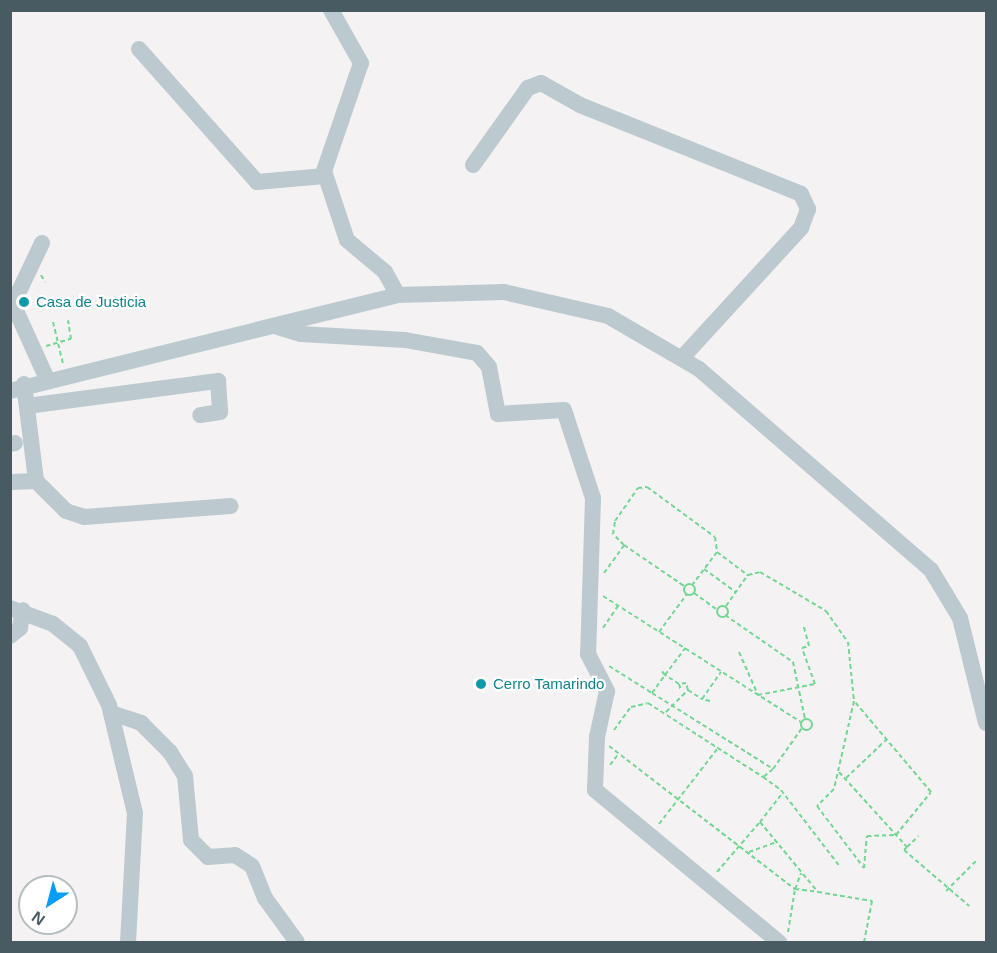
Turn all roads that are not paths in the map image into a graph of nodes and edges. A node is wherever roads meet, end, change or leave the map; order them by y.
1 (331, 10) edge
2 (139, 49) dead end
3 (473, 165) dead end
4 (325, 176) junction
5 (42, 243) dead end
6 (398, 295) junction
7 (279, 327) junction
8 (683, 357) junction
9 (47, 379) junction
10 (17, 388) edge
11 (27, 406) junction
12 (200, 415) dead end
13 (36, 481) junction
14 (10, 482) edge
15 (231, 506) dead end
16 (17, 609) edge
17 (10, 636) edge
18 (111, 713) junction
19 (987, 723) edge
20 (128, 942) edge
21 (297, 942) edge
22 (779, 942) edge

1 - 4 street
2 - 4 street
3 - 8 street
4 - 6 street
5 - 9 street
6 - 7 street
6 - 8 street
7 - 9 street
7 - 22 street
8 - 19 street
9 - 10 street
10 - 11 street
11 - 12 street
11 - 13 street
13 - 14 street
13 - 15 street
16 - 17 street
16 - 18 street
18 - 20 street
18 - 21 street

